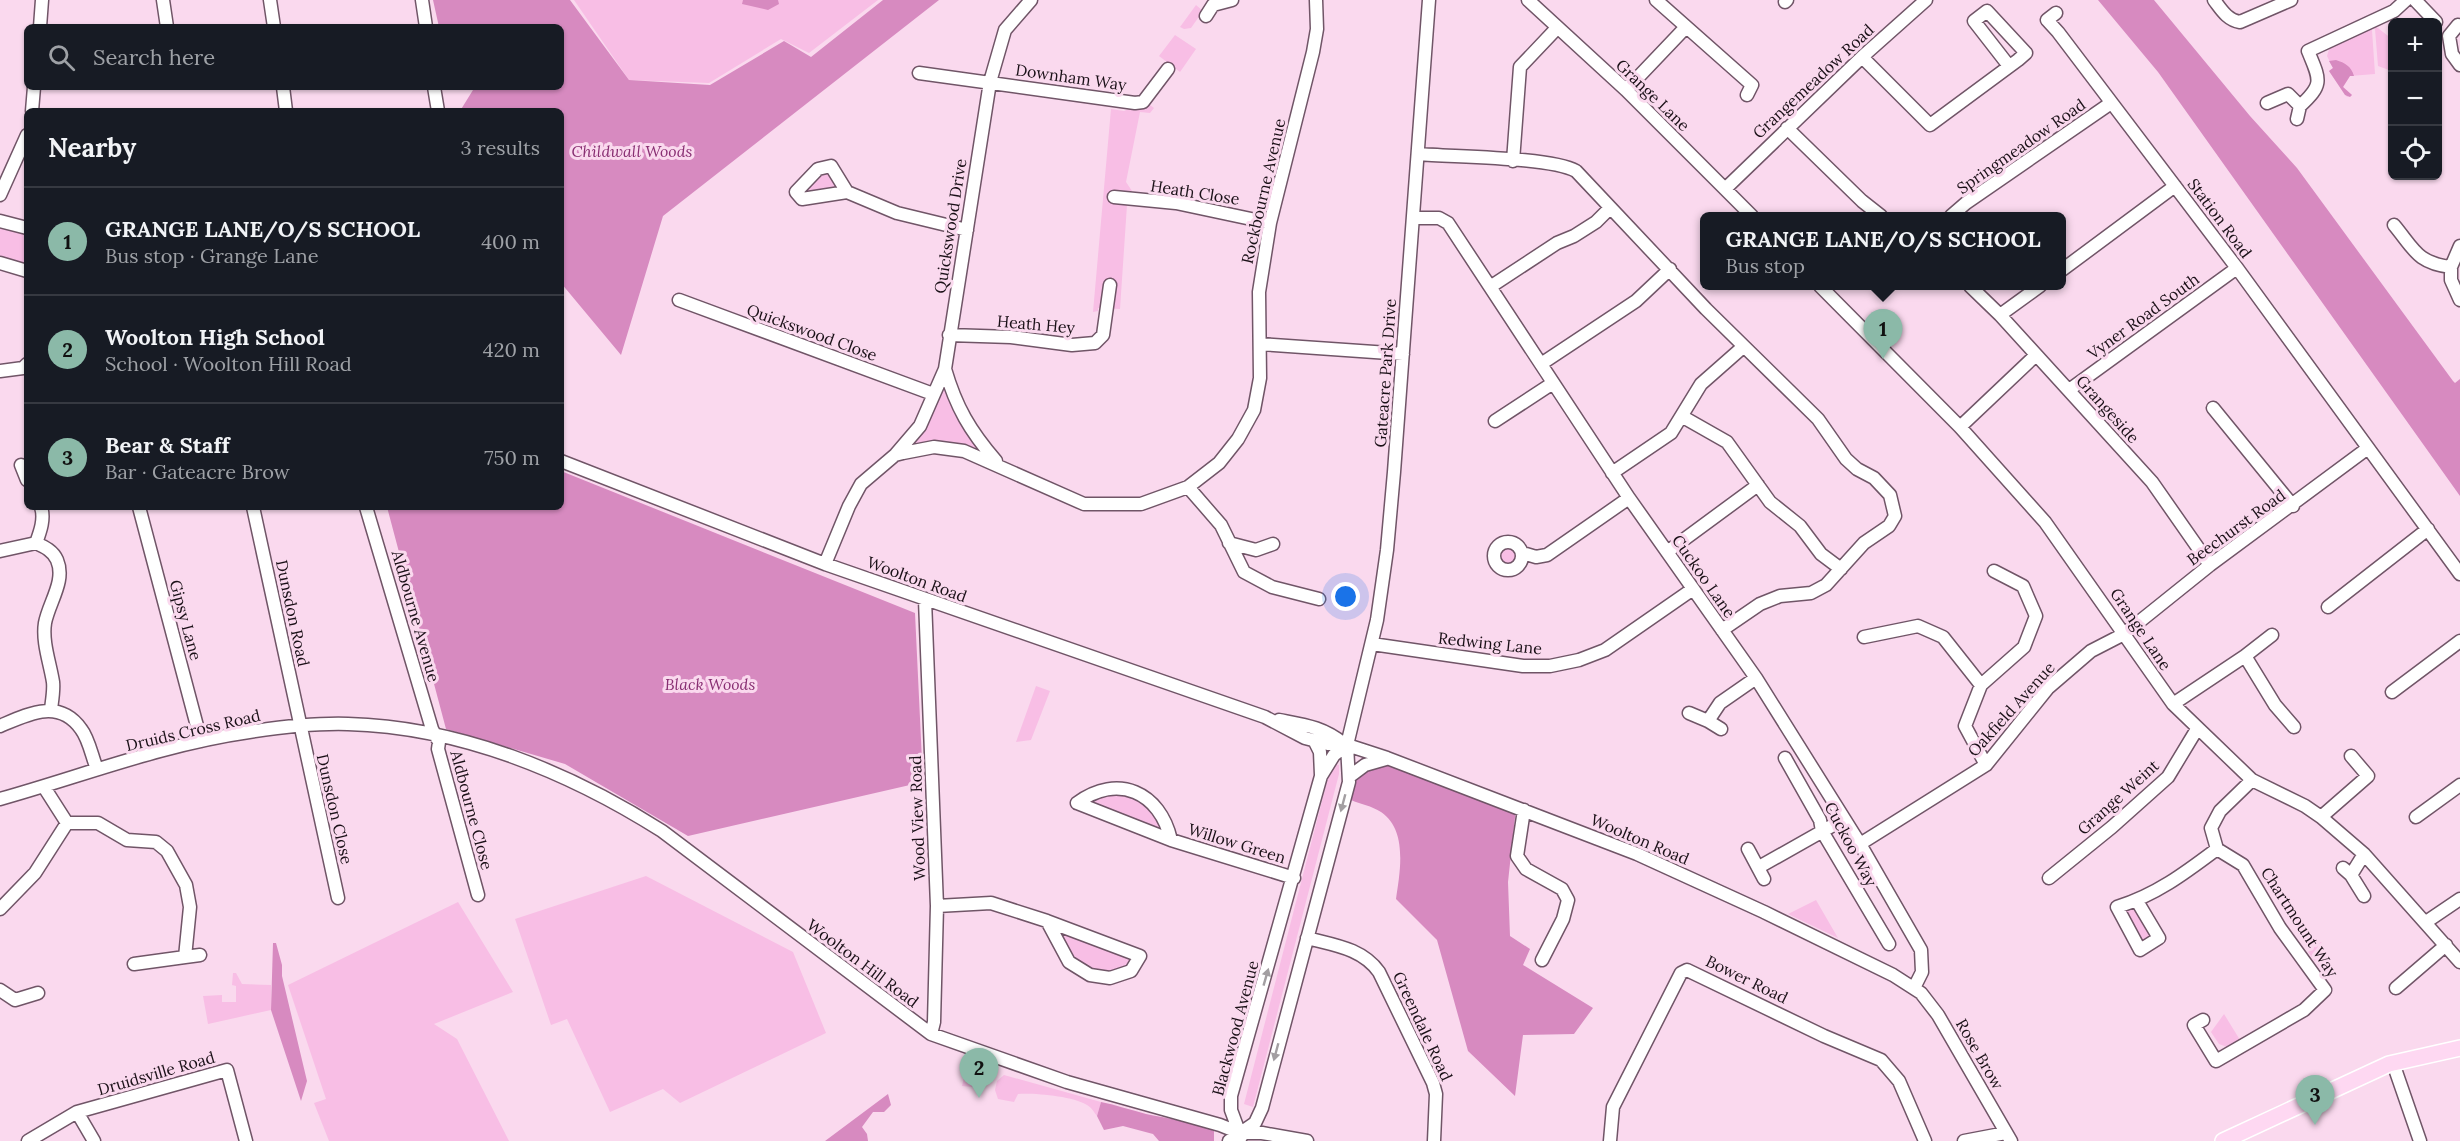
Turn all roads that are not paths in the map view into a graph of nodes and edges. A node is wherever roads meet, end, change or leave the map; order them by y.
1 (42, 0) edge
2 (163, 0) edge
3 (270, 0) edge
4 (422, 0) edge
5 (1030, 0) edge
6 (1232, 0) edge
7 (1316, 0) edge
8 (1429, 0) edge
9 (1528, 0) edge
10 (1656, 0) edge
11 (1926, 0) edge
12 (2214, 0) edge
13 (2291, 0) edge
14 (2406, 0) edge
15 (2415, 0) edge
16 (1911, 4) edge
17 (2056, 13) dead end
18 (1206, 16) dead end
19 (2432, 18) edge
20 (40, 24) edge
21 (166, 24) edge
22 (274, 24) edge
23 (426, 24) edge
24 (2458, 25) dead end
25 (1686, 27) junction
26 (1557, 28) junction
27 (2442, 28) edge
28 (2449, 36) junction
29 (1862, 57) junction
30 (2460, 65) edge
31 (2008, 66) junction
32 (1168, 69) dead end
33 (920, 73) dead end
34 (990, 82) junction
35 (34, 90) edge
36 (283, 90) edge
37 (434, 90) edge
38 (1626, 90) junction
39 (1747, 95) dead end
40 (2268, 103) dead end
41 (2111, 104) junction
42 (2300, 106) junction
43 (32, 108) edge
44 (286, 108) edge
45 (438, 108) edge
46 (2296, 119) dead end
47 (1787, 128) junction
48 (24, 142) edge
49 (1419, 154) junction
50 (1513, 161) junction
51 (2175, 186) junction
52 (1725, 189) junction
53 (847, 192) dead end
54 (0, 195) edge
55 (1114, 197) dead end
56 (1610, 208) junction
57 (1748, 212) edge
58 (1876, 212) edge
59 (1955, 212) edge
60 (1414, 218) junction
61 (0, 221) edge
62 (1270, 223) junction
63 (2394, 225) dead end
64 (24, 227) edge
65 (967, 230) junction
66 (2460, 246) edge
67 (0, 263) edge
68 (2066, 266) edge
69 (2451, 267) junction
70 (2237, 268) junction
71 (1670, 269) junction
72 (24, 270) edge
73 (1110, 285) dead end
74 (1490, 287) junction
75 (1825, 290) edge
76 (1975, 290) edge
77 (2033, 290) edge
78 (679, 300) dead end
79 (2460, 300) edge
80 (2000, 315) junction
81 (949, 335) junction
82 (1260, 344) junction
83 (1743, 347) junction
84 (1403, 354) junction
85 (2036, 355) junction
86 (1541, 364) junction
87 (24, 367) edge
88 (945, 369) junction
89 (0, 372) edge
90 (1553, 383) junction
91 (2069, 390) junction
92 (933, 394) junction
93 (2213, 408) dead end
94 (1683, 417) junction
95 (1495, 421) dead end
96 (1960, 427) junction
97 (2368, 448) junction
98 (895, 455) junction
99 (564, 462) edge
100 (21, 465) dead end
101 (999, 465) junction
102 (24, 472) edge
103 (1612, 473) junction
104 (1758, 485) junction
105 (1188, 488) junction
106 (1629, 498) junction
107 (2293, 506) junction
108 (43, 510) edge
109 (140, 510) edge
110 (254, 510) edge
111 (367, 510) edge
112 (2428, 529) junction
113 (36, 543) junction
114 (1229, 543) junction
115 (1273, 544) dead end
116 (0, 551) edge
117 (1667, 552) junction
118 (1522, 556) dead end
119 (825, 564) junction
120 (2210, 565) junction
121 (1840, 569) junction
122 (1994, 571) dead end
123 (2460, 574) edge
124 (1692, 589) junction
125 (1319, 599) dead end
126 (925, 600) junction
127 (2328, 607) dead end
128 (1722, 630) junction
129 (2124, 634) junction
130 (2272, 635) dead end
131 (1864, 637) dead end
132 (2460, 641) edge
133 (1372, 644) junction
134 (2245, 656) junction
135 (1756, 678) junction
136 (1981, 685) junction
137 (2392, 692) dead end
138 (2173, 704) junction
139 (51, 709) junction
140 (1689, 713) dead end
141 (1265, 717) junction
142 (1708, 721) junction
143 (0, 726) edge
144 (300, 726) junction
145 (2294, 727) dead end
146 (1721, 729) dead end
147 (2197, 729) junction
148 (434, 735) junction
149 (201, 741) junction
150 (1315, 742) junction
151 (1346, 745) junction
152 (2351, 756) dead end
153 (1387, 758) junction
154 (1785, 758) dead end
155 (1986, 765) junction
156 (97, 769) junction
157 (1321, 776) junction
158 (1349, 777) junction
159 (2252, 780) junction
160 (2460, 785) edge
161 (44, 787) junction
162 (0, 799) edge
163 (1524, 810) junction
164 (2321, 817) junction
165 (2416, 817) dead end
166 (1844, 819) junction
167 (67, 823) junction
168 (1822, 831) junction
169 (1171, 840) junction
170 (1860, 844) junction
171 (1748, 849) dead end
172 (2217, 849) junction
173 (2364, 854) junction
174 (1294, 878) junction
175 (2049, 878) dead end
176 (478, 894) dead end
177 (2364, 896) dead end
178 (338, 898) dead end
179 (2460, 899) edge
180 (2137, 901) dead end
181 (937, 906) junction
182 (0, 909) edge
183 (1047, 921) junction
184 (2426, 922) junction
185 (1307, 938) junction
186 (1889, 944) dead end
187 (2446, 945) junction
188 (200, 955) dead end
189 (185, 957) junction
190 (1542, 960) dead end
191 (2460, 962) edge
192 (134, 964) dead end
193 (1914, 988) junction
194 (2396, 988) dead end
195 (0, 990) edge
196 (38, 993) dead end
197 (2203, 1020) dead end
198 (931, 1034) junction
199 (2460, 1048) edge
200 (2393, 1063) junction
201 (77, 1112) junction
202 (1241, 1137) edge
203 (2008, 1137) edge
204 (28, 1141) edge
205 (94, 1141) edge
206 (246, 1141) edge
207 (1229, 1141) edge
208 (1307, 1141) edge
209 (1434, 1141) edge
210 (1610, 1141) edge
211 (1926, 1141) edge
212 (1964, 1141) edge
213 (2223, 1141) edge
214 (2420, 1141) edge

1 - 20 street
2 - 21 street
3 - 22 street
4 - 23 street
5 - 34 street, Quickswood Drive
6 - 18 street
7 - 62 street, Rockbourne Avenue
8 - 49 street, Gateacre Park Drive
9 - 26 street, Grange Lane
10 - 25 street
11 - 16 street, Grangemeadow Road
12 - 13 street
14 - 42 street
15 - 19 street
16 - 29 street, Grangemeadow Road
17 - 41 street, Station Road
24 - 28 street
25 - 38 street
25 - 39 street
26 - 38 street, Grange Lane
26 - 50 street
27 - 28 street
28 - 30 street
29 - 31 street
29 - 47 street, Grangemeadow Road
31 - 31 street
32 - 34 street, Downham Way
33 - 34 street
34 - 65 street, Quickswood Drive
35 - 43 street
36 - 44 street
37 - 45 street
38 - 52 street, Grange Lane
40 - 42 street
41 - 51 street, Station Road
41 - 59 street, Springmeadow Road
42 - 46 street
47 - 52 street, Grangemeadow Road
47 - 58 street
48 - 54 street
49 - 50 street
49 - 60 street, Gateacre Park Drive
50 - 56 street
51 - 68 street
51 - 70 street, Station Road
52 - 57 street, Grange Lane
53 - 65 street
55 - 62 street, Heath Close
56 - 71 street
56 - 74 street
60 - 74 street, Cuckoo Lane
60 - 84 street, Gateacre Park Drive
61 - 64 street
62 - 82 street, Rockbourne Avenue
63 - 69 street
65 - 81 street, Quickswood Drive
66 - 69 street
67 - 72 street
69 - 79 street
70 - 91 street, Vyner Road South
70 - 97 street, Station Road
71 - 83 street
71 - 86 street
73 - 81 street, Heath Hey
74 - 86 street, Cuckoo Lane
75 - 96 street, Grange Lane
76 - 80 street, Grangeside
77 - 80 street
78 - 92 street, Quickswood Close
80 - 85 street, Grangeside
81 - 88 street, Quickswood Drive
82 - 84 street
82 - 105 street, Rockbourne Avenue
83 - 94 street
83 - 121 street
84 - 133 street, Gateacre Park Drive
85 - 91 street, Grangeside
85 - 96 street
86 - 90 street, Cuckoo Lane
87 - 89 street
88 - 92 street, Quickswood Drive
88 - 101 street, Rockbourne Avenue
90 - 95 street
90 - 103 street, Cuckoo Lane
91 - 120 street, Grangeside
92 - 98 street, Quickswood Drive
93 - 107 street
94 - 103 street
94 - 104 street
96 - 129 street, Grange Lane
97 - 107 street, Beechurst Road
97 - 112 street, Station Road
98 - 101 street, Rockbourne Avenue
98 - 119 street, Rockbourne Avenue
99 - 119 street, Woolton Road
100 - 102 street
101 - 105 street, Rockbourne Avenue
103 - 106 street, Cuckoo Lane
104 - 117 street
104 - 121 street
105 - 114 street
106 - 117 street, Cuckoo Lane
106 - 118 street
107 - 120 street, Beechurst Road
108 - 113 street
109 - 149 street, Gipsy Lane
110 - 144 street, Dunsdon Road
111 - 148 street, Aldbourne Avenue
112 - 123 street, Station Road
112 - 127 street
113 - 116 street
113 - 139 street
114 - 115 street
114 - 125 street
117 - 124 street, Cuckoo Lane
119 - 126 street, Woolton Road
120 - 129 street, Beechurst Road
121 - 128 street
122 - 136 street
124 - 128 street, Cuckoo Lane
124 - 133 street, Redwing Lane
126 - 141 street, Woolton Road
126 - 181 street, Wood View Road
128 - 135 street, Cuckoo Lane
129 - 138 street, Grange Lane
129 - 155 street, Oakfield Avenue
130 - 134 street
131 - 136 street
132 - 137 street
133 - 151 street, Gateacre Park Drive
134 - 138 street
134 - 145 street
135 - 142 street
135 - 166 street, Cuckoo Lane
136 - 155 street
138 - 147 street, Grange Lane
139 - 143 street
139 - 156 street
140 - 142 street
141 - 150 street, Woolton Road
141 - 151 street, Woolton Road
142 - 146 street
144 - 148 street, Druids Cross Road
144 - 149 street, Druids Cross Road
144 - 178 street, Dunsdon Close
147 - 159 street, Grange Lane
147 - 175 street, Grange Weint
148 - 176 street, Aldbourne Close
148 - 198 street, Woolton Hill Road
149 - 156 street, Druids Cross Road
150 - 151 street, Woolton Road
150 - 157 street, Blackwood Avenue
151 - 153 street, Woolton Road
151 - 157 street, Blackwood Avenue
151 - 158 street
152 - 164 street
153 - 158 street
153 - 163 street, Woolton Road
154 - 168 street, Cuckoo Way
155 - 170 street, Oakfield Avenue
156 - 161 street, Druids Cross Road
157 - 174 street, Blackwood Avenue
158 -> 185 street
159 - 164 street, Grange Lane
159 - 172 street
160 - 165 street
161 - 162 street, Druids Cross Road
161 - 167 street
163 - 190 street
163 - 193 street, Woolton Road
164 - 173 street, Grange Lane
166 - 168 street
166 - 170 street, Cuckoo Lane
167 - 182 street
167 - 189 street
168 - 171 street
168 - 186 street, Cuckoo Way
169 - 169 street, Willow Green
169 - 174 street, Willow Green
170 - 193 street, Cuckoo Lane
172 - 180 street
172 - 197 street, Chartmount Way
173 - 177 street
173 - 184 street, Grange Lane
202 -> 174 street, Blackwood Avenue
179 - 184 street
181 - 183 street
181 - 198 street, Wood View Road
183 - 183 street
184 - 187 street, Grange Lane
185 -> 202 street
185 - 209 street, Greendale Road
187 - 191 street, Grange Lane
187 - 194 street
188 - 189 street
189 - 192 street
193 - 203 street, Rose Brow
195 - 196 street
198 - 202 street, Woolton Hill Road
199 - 200 main road
200 - 213 main road
200 - 214 street
201 - 204 street, Druidsville Road
201 - 205 street
201 - 206 street, Druidsville Road
202 - 207 street
202 - 208 street, Woolton Hill Road
203 - 212 street
210 - 211 street, Bower Road

